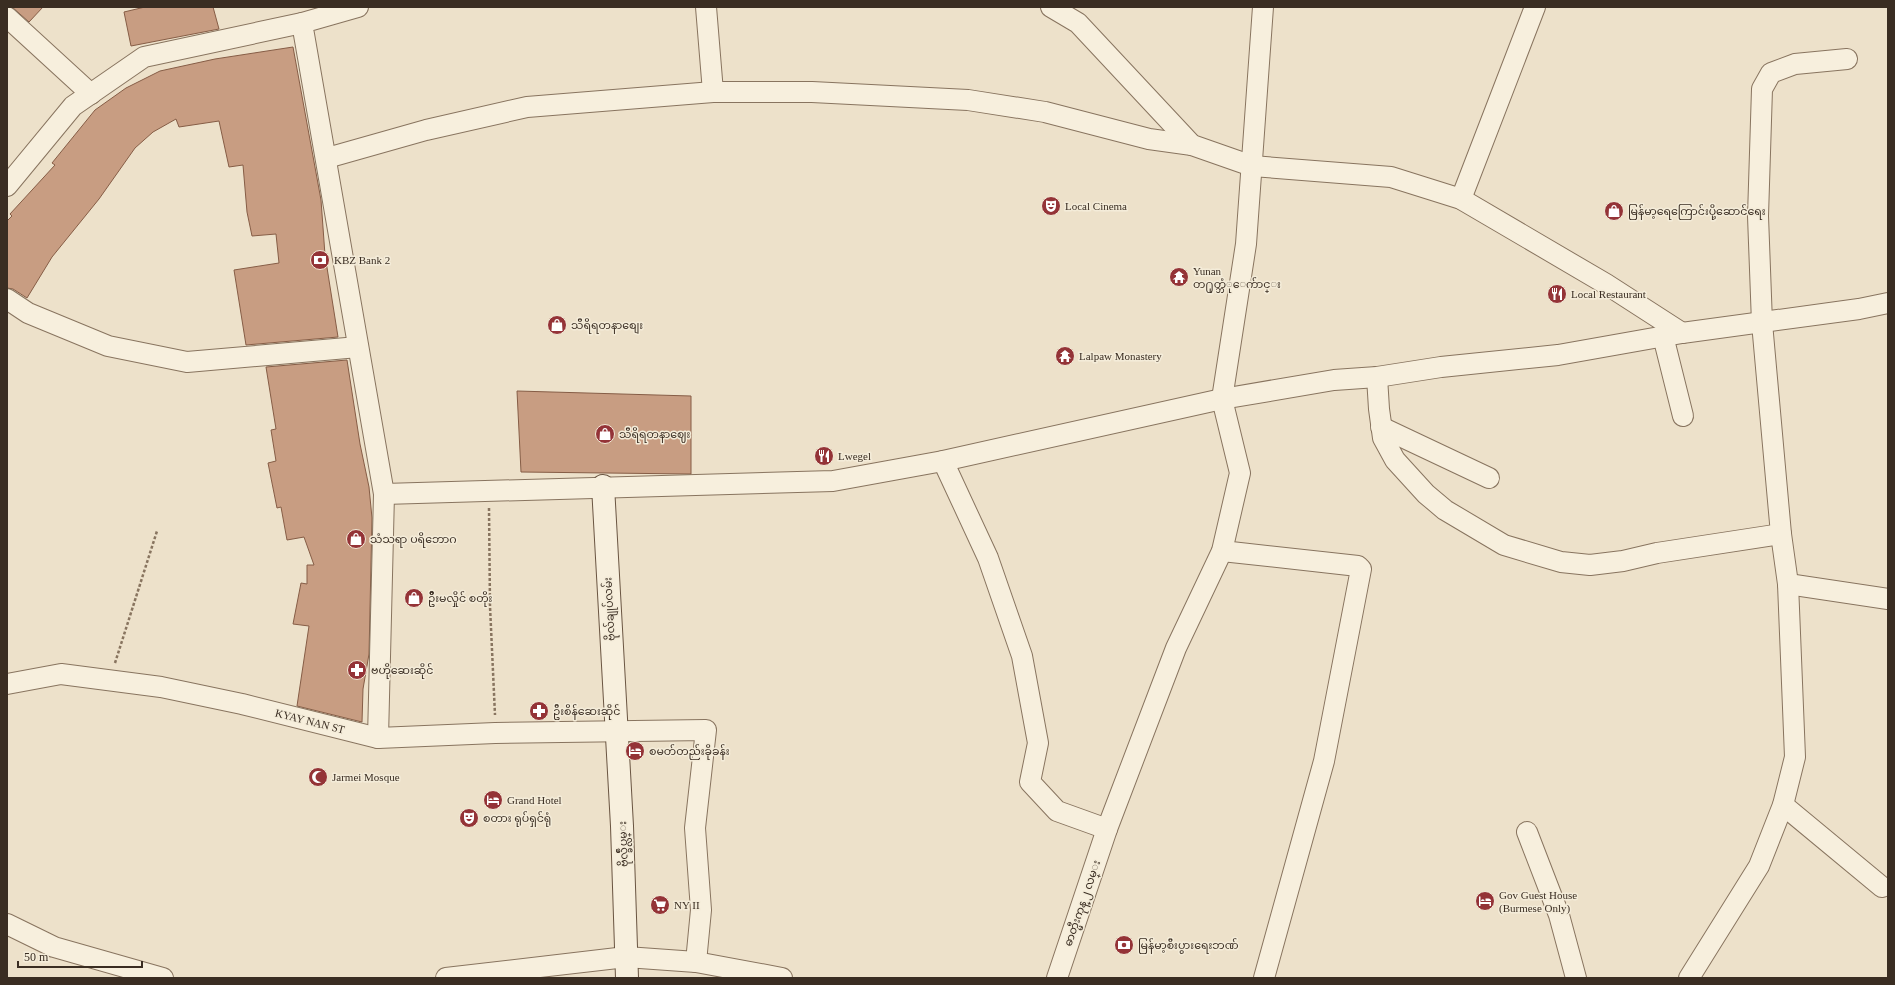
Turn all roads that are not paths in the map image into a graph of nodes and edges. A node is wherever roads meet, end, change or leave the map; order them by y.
1 (358, 7) edge
2 (706, 7) edge
3 (1051, 7) edge
4 (1263, 7) edge
5 (1534, 7) edge
6 (7, 17) edge
7 (302, 23) junction
8 (1848, 59) dead end
9 (713, 92) junction
10 (91, 94) junction
11 (1192, 146) junction
12 (326, 158) junction
13 (1252, 166) junction
14 (7, 186) edge
15 (1461, 199) junction
16 (7, 299) edge
17 (1888, 303) edge
18 (1762, 323) junction
19 (1673, 334) junction
20 (358, 347) junction
21 (1377, 377) junction
22 (1222, 399) junction
23 (1682, 416) dead end
24 (1382, 427) junction
25 (943, 461) junction
26 (1489, 478) dead end
27 (603, 486) junction
28 (384, 494) junction
29 (1781, 534) junction
30 (1222, 551) junction
31 (1788, 584) junction
32 (1888, 599) edge
33 (7, 684) edge
34 (616, 732) junction
35 (378, 738) junction
36 (1783, 805) junction
37 (1108, 829) junction
38 (1527, 832) dead end
39 (1882, 887) dead end
40 (7, 924) edge
41 (696, 962) junction
42 (626, 968) edge
43 (1701, 970) edge
44 (163, 978) edge
45 (446, 978) edge
46 (782, 978) edge
47 (1057, 978) edge
48 (1264, 978) edge
49 (1576, 978) edge
50 (1689, 978) edge

1 - 7 street
2 - 9 street
3 - 11 street
4 - 13 street
5 - 15 street
6 - 10 street
7 - 10 street
7 - 12 street
8 - 18 street
9 - 11 street
9 - 12 street
10 - 14 street
11 - 13 street
12 - 20 street
13 - 15 street
13 - 22 street
15 - 19 street
16 - 20 street
17 - 18 street
18 - 19 street
18 - 29 street
19 - 21 street
19 - 23 street
20 - 28 street
21 - 22 street
21 - 24 street
22 - 25 street
22 - 30 street, ဓာတ္မီးကုန္ ၂ လမ္း
24 - 26 street
24 - 29 street
25 - 27 street
25 - 37 street
27 - 28 street
27 - 34 street, ဗိုလ်ချုပ်လမ်း
28 - 35 street
29 - 31 street
30 - 37 street, ဓာတ္မီးကုန္ ၂ လမ္း
30 - 48 street
31 - 32 street
31 - 36 street
33 - 35 street, KYAY NAN ST
34 - 35 street, KYAY NAN ST
34 - 41 street, KYAY NAN ST
34 - 42 street, ဗိုလ္ခ်ဳပ္လမ္း
36 - 39 street
36 - 43 street
37 - 47 street, ဓာတ္မီးကုန္ ၂ လမ္း
38 - 49 street
40 - 44 street
41 - 42 street
41 - 46 street
42 - 45 street
43 - 50 street

